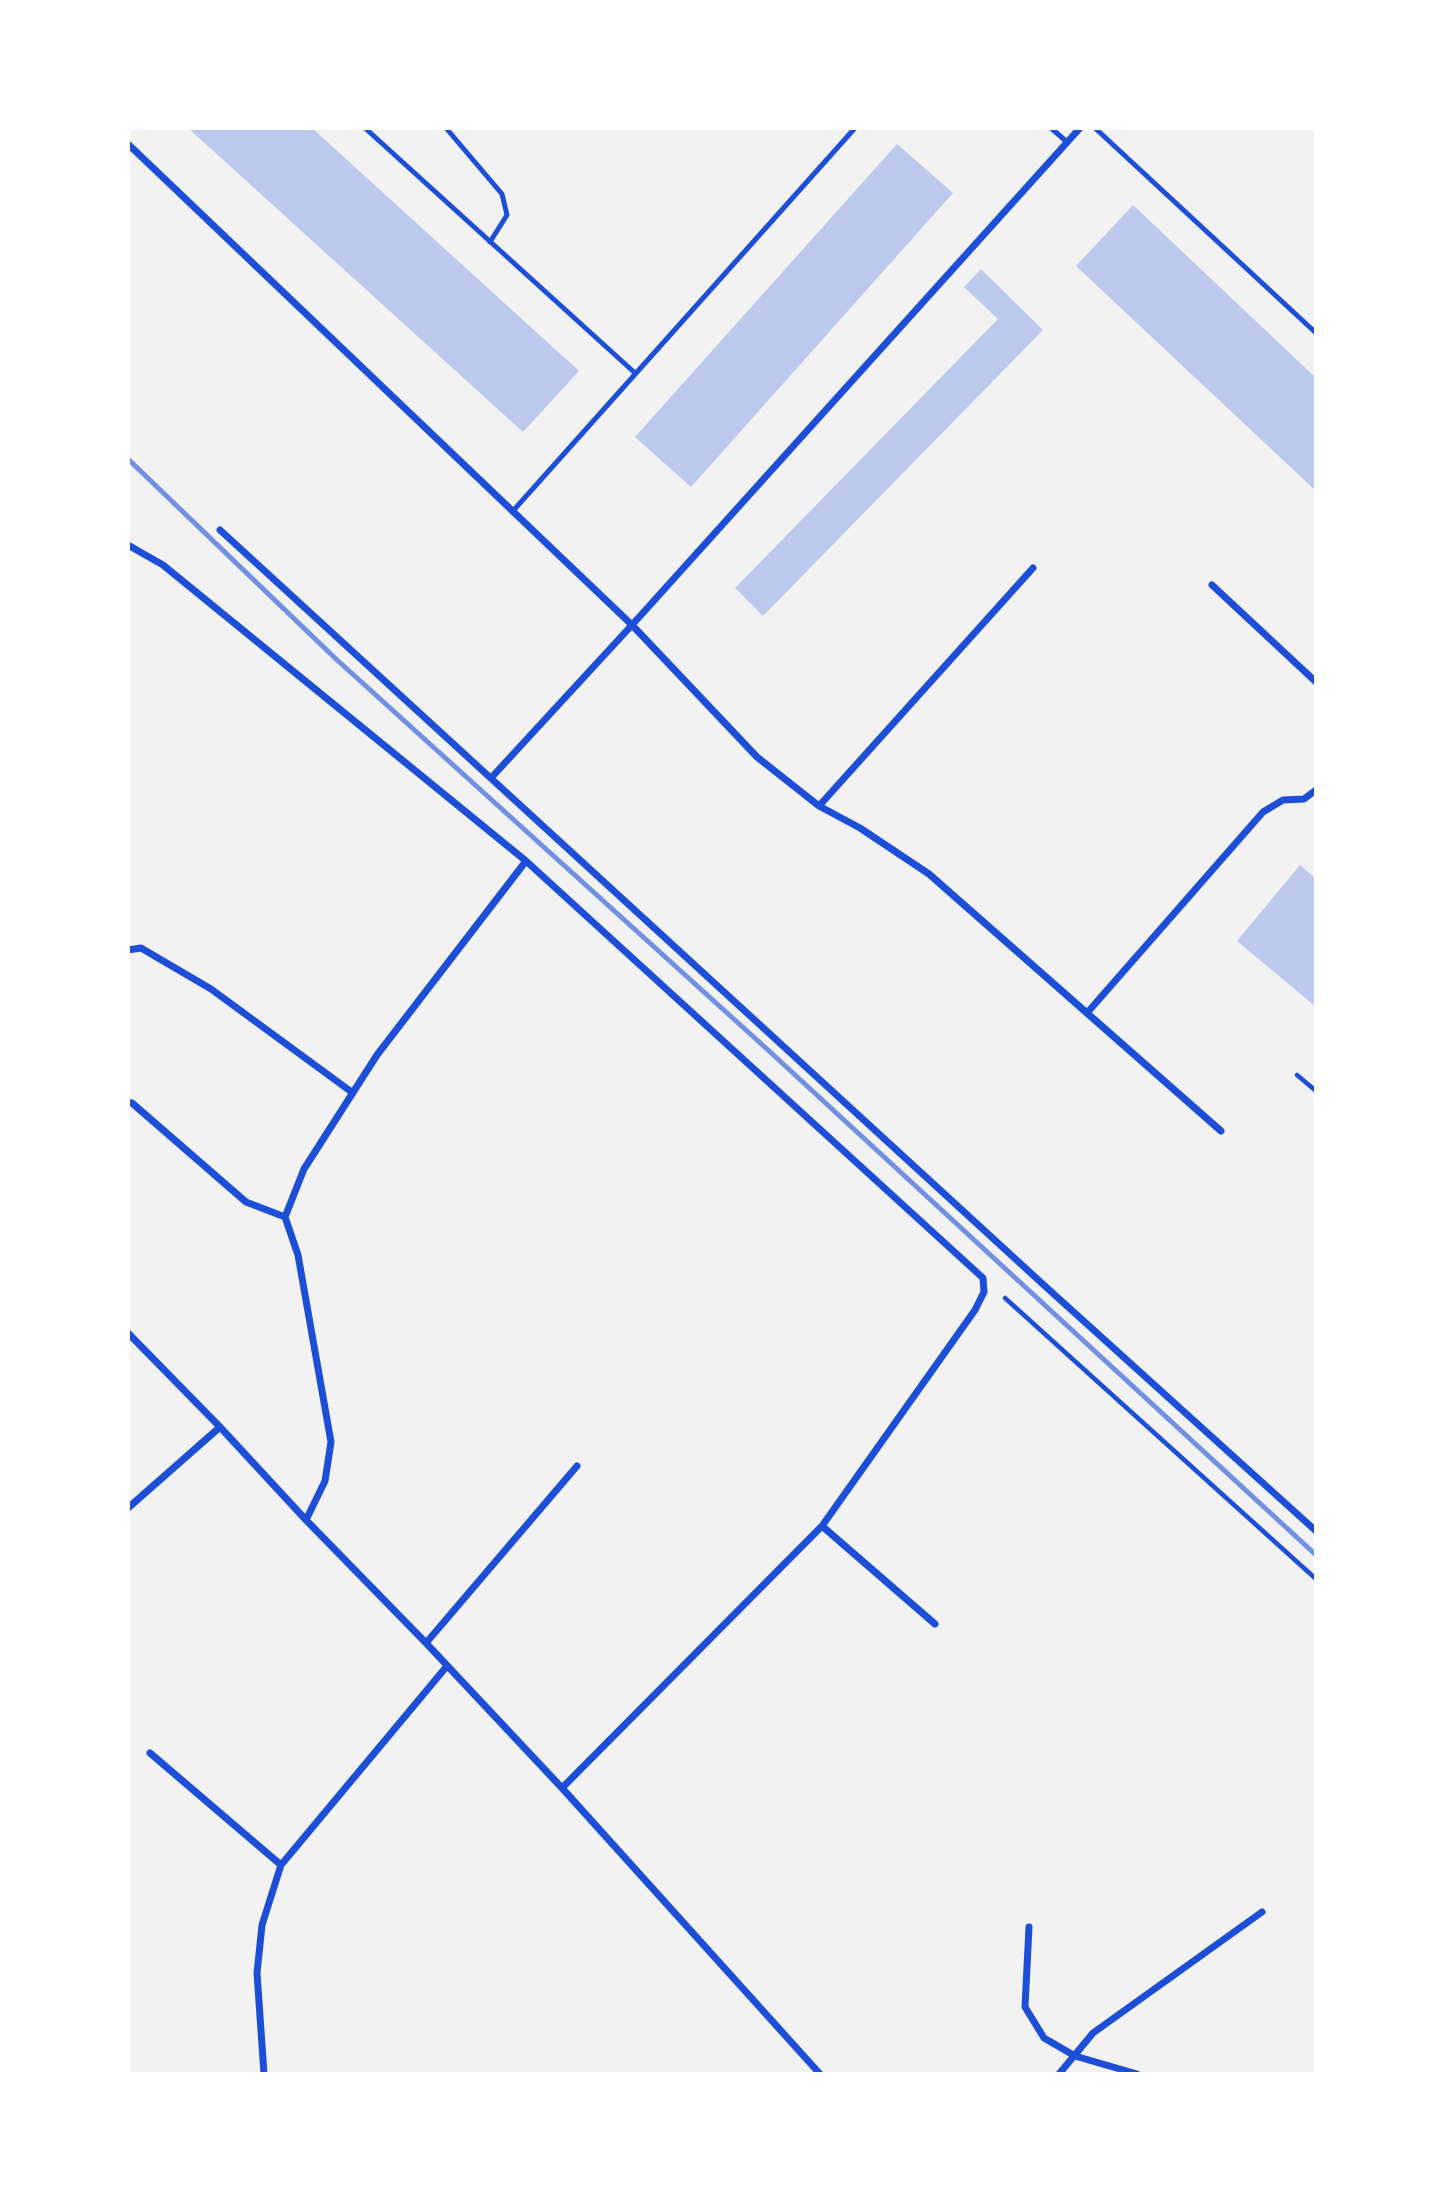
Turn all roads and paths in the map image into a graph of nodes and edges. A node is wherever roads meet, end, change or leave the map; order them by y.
1 (365, 128) edge
2 (446, 128) edge
3 (855, 128) edge
4 (1051, 128) edge
5 (1080, 128) edge
6 (1094, 128) edge
7 (1067, 142) junction
8 (128, 144) edge
9 (490, 242) junction
10 (1316, 333) edge
11 (635, 373) junction
12 (512, 512) junction
13 (220, 530) dead end
14 (128, 545) edge
15 (1033, 568) dead end
16 (1212, 585) dead end
17 (632, 625) junction
18 (1316, 682) edge
19 (491, 778) junction
20 (1316, 790) edge
21 (819, 806) junction
22 (526, 861) junction
23 (128, 950) edge
24 (1087, 1013) junction
25 (1297, 1075) dead end
26 (1316, 1091) edge
27 (353, 1093) junction
28 (132, 1103) dead end
29 (1221, 1131) dead end
30 (285, 1217) junction
31 (983, 1278) junction
32 (128, 1333) edge
33 (220, 1427) junction
34 (577, 1466) dead end
35 (128, 1508) edge
36 (306, 1520) junction
37 (822, 1526) junction
38 (1316, 1531) edge
39 (1316, 1579) edge
40 (935, 1624) dead end
41 (426, 1643) junction
42 (447, 1666) junction
43 (150, 1753) dead end
44 (562, 1788) junction
45 (281, 1865) junction
46 (1262, 1912) dead end
47 (1029, 1927) dead end
48 (1075, 2056) junction
49 (264, 2074) edge
50 (820, 2074) edge
51 (1059, 2074) edge
52 (1137, 2074) edge

1 - 9 lane
2 - 9 lane
3 - 11 lane
4 - 7 lane
5 - 7 street
6 - 10 lane
7 - 17 street
8 - 12 street
9 - 11 lane
11 - 12 lane
12 - 17 street
13 - 19 street
14 - 22 street
15 - 21 street
16 - 18 street
17 - 19 street
17 - 21 street
19 - 38 street
20 - 24 street
21 - 24 street
22 - 27 street
22 - 31 street
23 - 27 street
24 - 29 street
25 - 26 path
27 - 30 street
28 - 30 street
30 - 36 street
31 - 37 street
31 - 39 path
32 - 33 street
33 - 35 street
33 - 36 street
34 - 41 street
36 - 41 street
37 - 40 street
37 - 44 street
41 - 42 street
42 - 44 street
42 - 45 street
43 - 45 street
44 - 50 street
45 - 49 street
46 - 48 street
47 - 48 street
48 - 51 street
48 - 52 street

